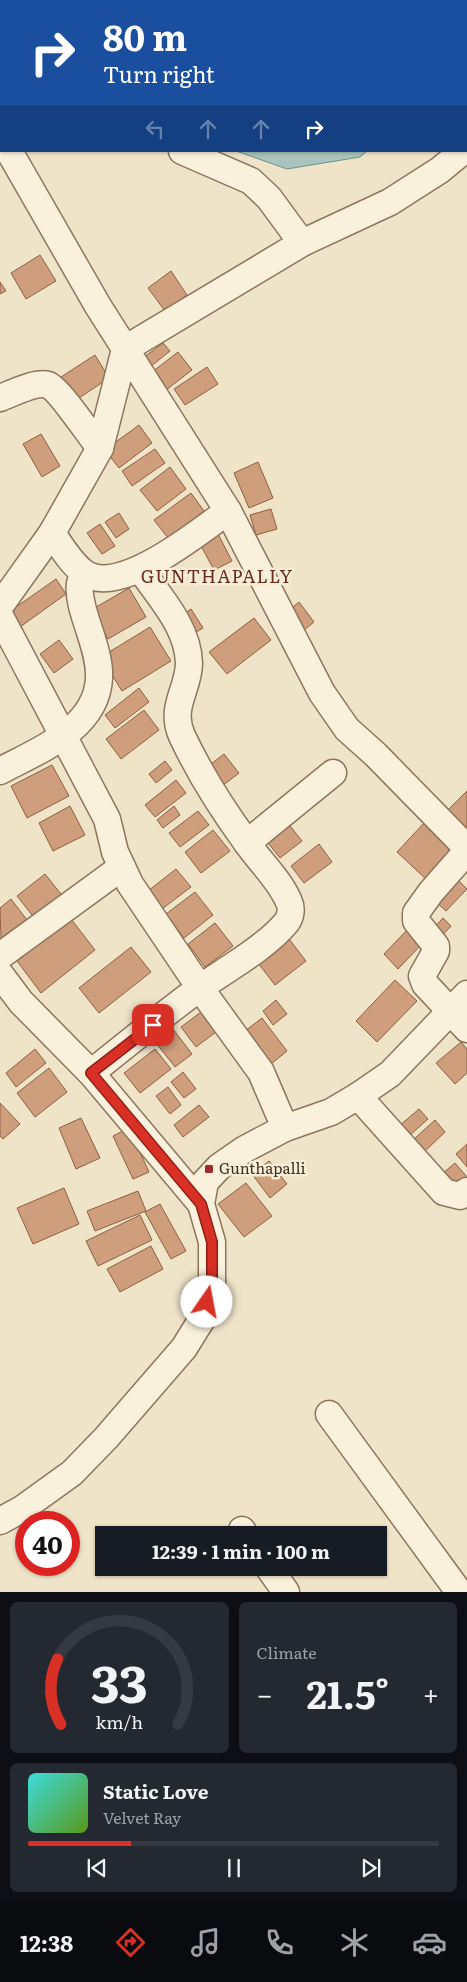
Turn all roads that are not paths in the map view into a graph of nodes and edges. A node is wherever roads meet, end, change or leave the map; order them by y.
1 (10, 152) edge
2 (184, 152) edge
3 (462, 152) edge
4 (302, 243) junction
5 (125, 349) junction
6 (0, 398) edge
7 (100, 448) junction
8 (228, 510) junction
9 (52, 533) junction
10 (141, 570) junction
11 (84, 574) junction
12 (4, 588) edge
13 (0, 616) edge
14 (63, 736) junction
15 (0, 771) edge
16 (333, 773) dead end
17 (247, 843) junction
18 (467, 850) edge
19 (122, 867) junction
20 (0, 956) edge
21 (0, 974) edge
22 (200, 988) junction
23 (461, 1011) edge
24 (91, 1073) junction
25 (358, 1096) junction
26 (287, 1128) junction
27 (467, 1191) edge
28 (201, 1204) junction
29 (329, 1414) dead end
30 (0, 1521) edge
31 (275, 1576) edge
32 (286, 1592) edge
33 (458, 1592) edge

1 - 5 street
2 - 4 street
3 - 4 street
4 - 5 street
5 - 7 street
5 - 8 street
6 - 7 street
7 - 9 street
8 - 10 street
8 - 18 street
9 - 11 street
9 - 12 street
10 - 11 street
10 - 17 street
11 - 14 street
13 - 14 street
14 - 15 street
14 - 19 street
16 - 17 street
17 - 22 street
18 - 23 street
19 - 20 street
19 - 22 street
21 - 24 street
22 - 24 street
22 - 26 street
23 - 25 street
24 - 28 street
25 - 26 street
25 - 27 street
26 - 28 street
28 - 30 street
29 - 33 street
31 - 32 street

